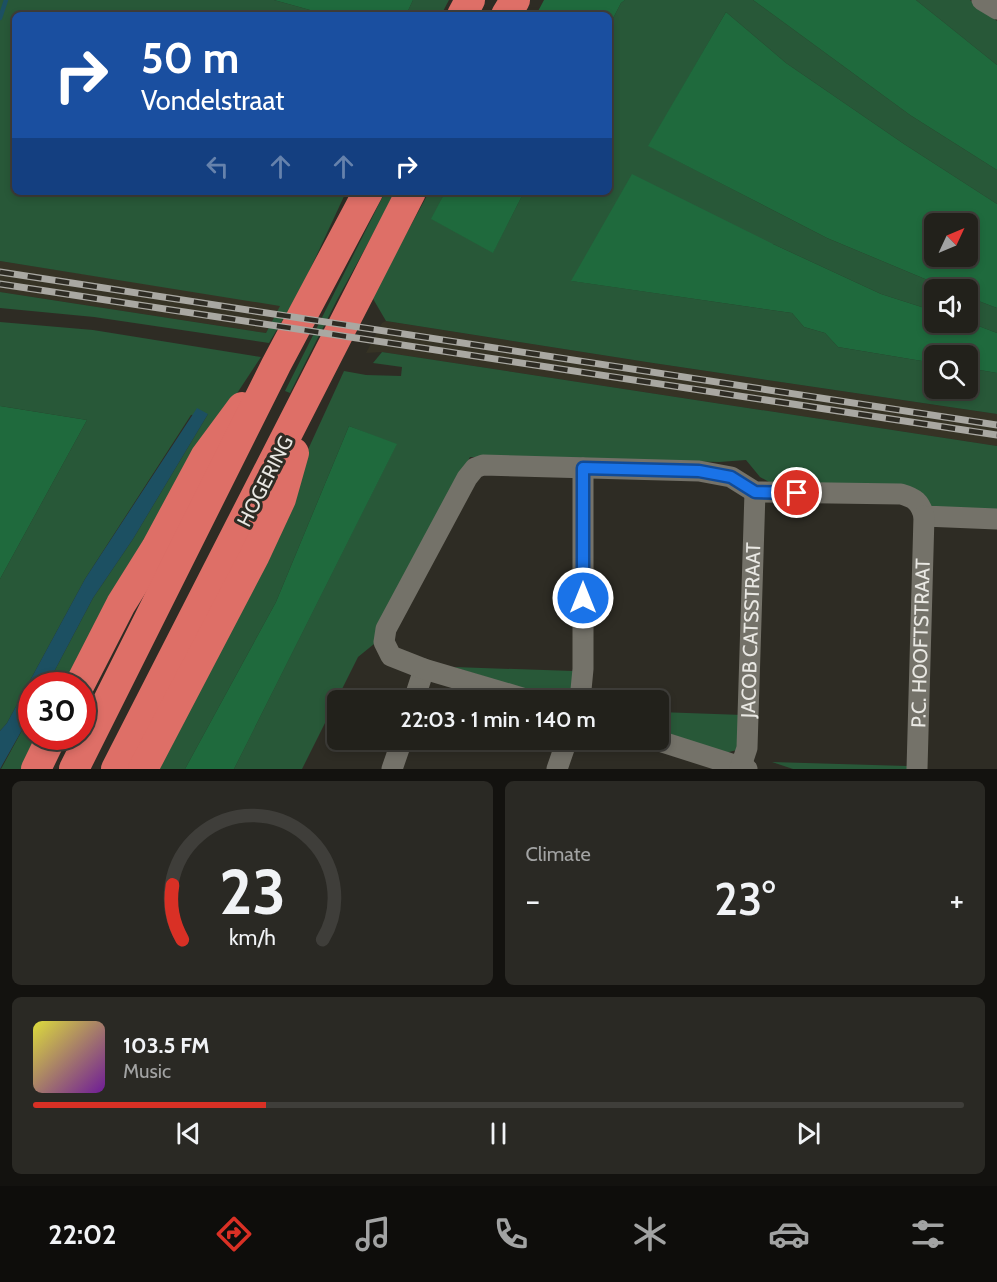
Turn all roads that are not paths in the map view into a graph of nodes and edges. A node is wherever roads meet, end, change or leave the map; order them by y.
1 (982, 0) edge
2 (997, 9) edge
3 (366, 195) edge
4 (409, 195) edge
5 (276, 365) junction
6 (313, 386) junction
7 (583, 468) junction
8 (755, 492) junction
9 (924, 516) junction
10 (997, 519) edge
11 (424, 669) junction
12 (86, 672) edge
13 (417, 690) edge
14 (495, 690) edge
15 (581, 690) edge
16 (669, 744) edge
17 (45, 750) edge
18 (399, 750) edge
19 (564, 750) edge
20 (742, 768) edge
21 (36, 769) edge
22 (74, 769) edge
23 (116, 769) edge
24 (143, 769) edge
25 (393, 769) edge
26 (557, 769) edge
27 (917, 769) edge

1 - 2 street
3 - 5 highway, HOGERING
4 - 6 highway, HOGERING
5 - 12 highway
5 - 22 highway, HOGERING
6 - 23 highway, HOGERING
6 - 24 highway
7 - 8 street
7 - 11 street
7 - 15 street
8 - 9 street
8 - 20 street, JACOB CATSSTRAAT
9 - 10 street
9 - 27 street, P.C. HOOFTSTRAAT
11 - 13 street
11 - 14 street
16 - 20 street
17 - 21 highway
18 - 25 street
19 - 26 street

